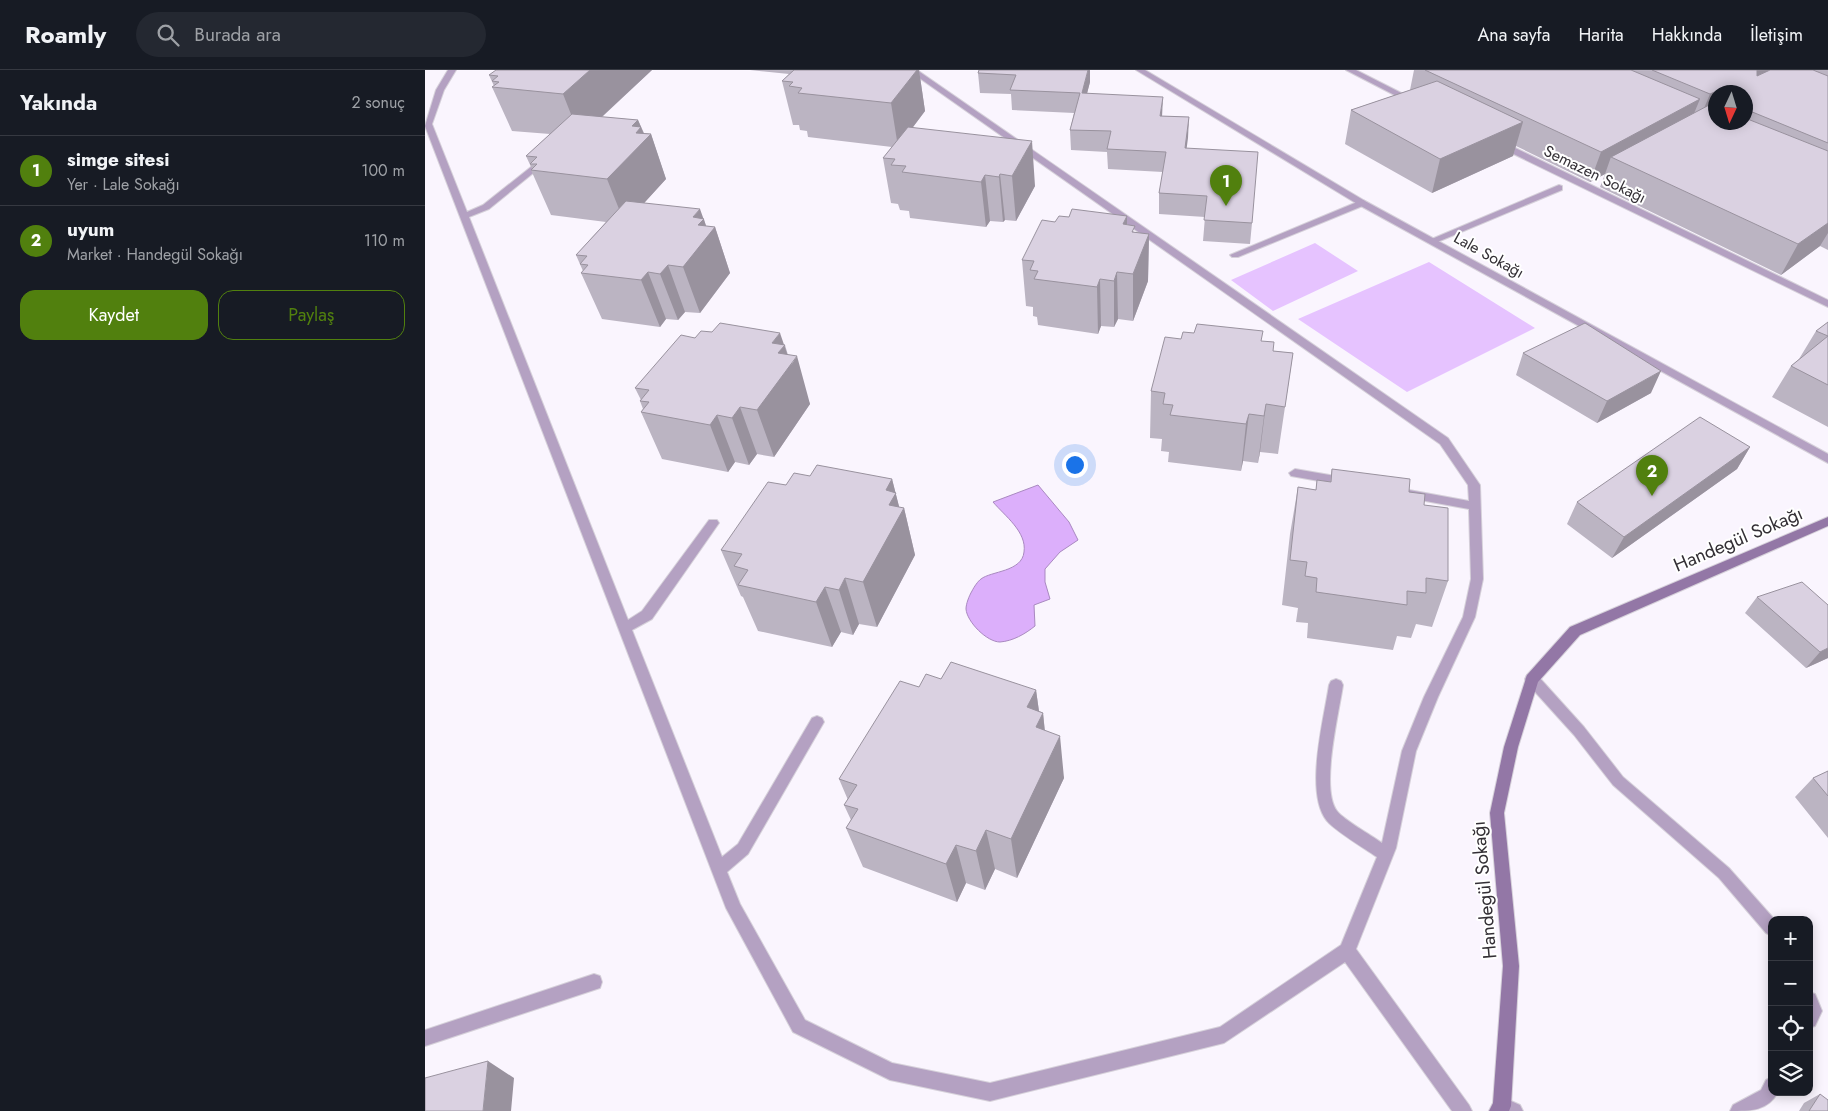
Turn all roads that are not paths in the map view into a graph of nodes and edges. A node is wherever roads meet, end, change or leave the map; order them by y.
1 (452, 70) edge
2 (912, 70) edge
3 (1140, 70) edge
4 (1350, 70) edge
5 (1421, 105) edge
6 (1492, 140) edge
7 (554, 153) edge
8 (1598, 183) edge
9 (1559, 188) dead end
10 (1589, 188) junction
11 (1362, 203) junction
12 (464, 216) junction
13 (1432, 241) junction
14 (1235, 255) dead end
15 (1828, 304) edge
16 (1828, 459) edge
17 (1295, 473) dead end
18 (1361, 485) edge
19 (1399, 492) edge
20 (1475, 506) junction
21 (1828, 521) edge
22 (713, 523) dead end
23 (625, 628) junction
24 (1532, 679) junction
25 (1336, 685) dead end
26 (817, 722) dead end
27 (1385, 854) junction
28 (719, 869) junction
29 (1768, 923) edge
30 (1347, 951) junction
31 (594, 982) dead end
32 (425, 1038) edge
33 (1768, 1094) edge
34 (1505, 1109) edge
35 (1463, 1111) edge
36 (1739, 1111) edge

1 - 12 street
2 - 20 street
3 - 11 street, Lale Sokağı
4 - 5 street
6 - 10 street, Semazen Sokağı
7 - 12 street
8 - 10 street
9 - 13 street
10 - 15 street, Semazen Sokağı
11 - 13 street, Lale Sokağı
11 - 14 street
12 - 23 street
13 - 16 street, Lale Sokağı
17 - 18 street
19 - 20 street
20 - 27 street
21 - 24 street, Handegül Sokağı
22 - 23 street
23 - 28 street
24 - 29 street
24 - 34 street, Handegül Sokağı
25 - 27 street
26 - 28 street
27 - 30 street
28 - 30 street
30 - 35 street
31 - 32 street
33 - 36 street

